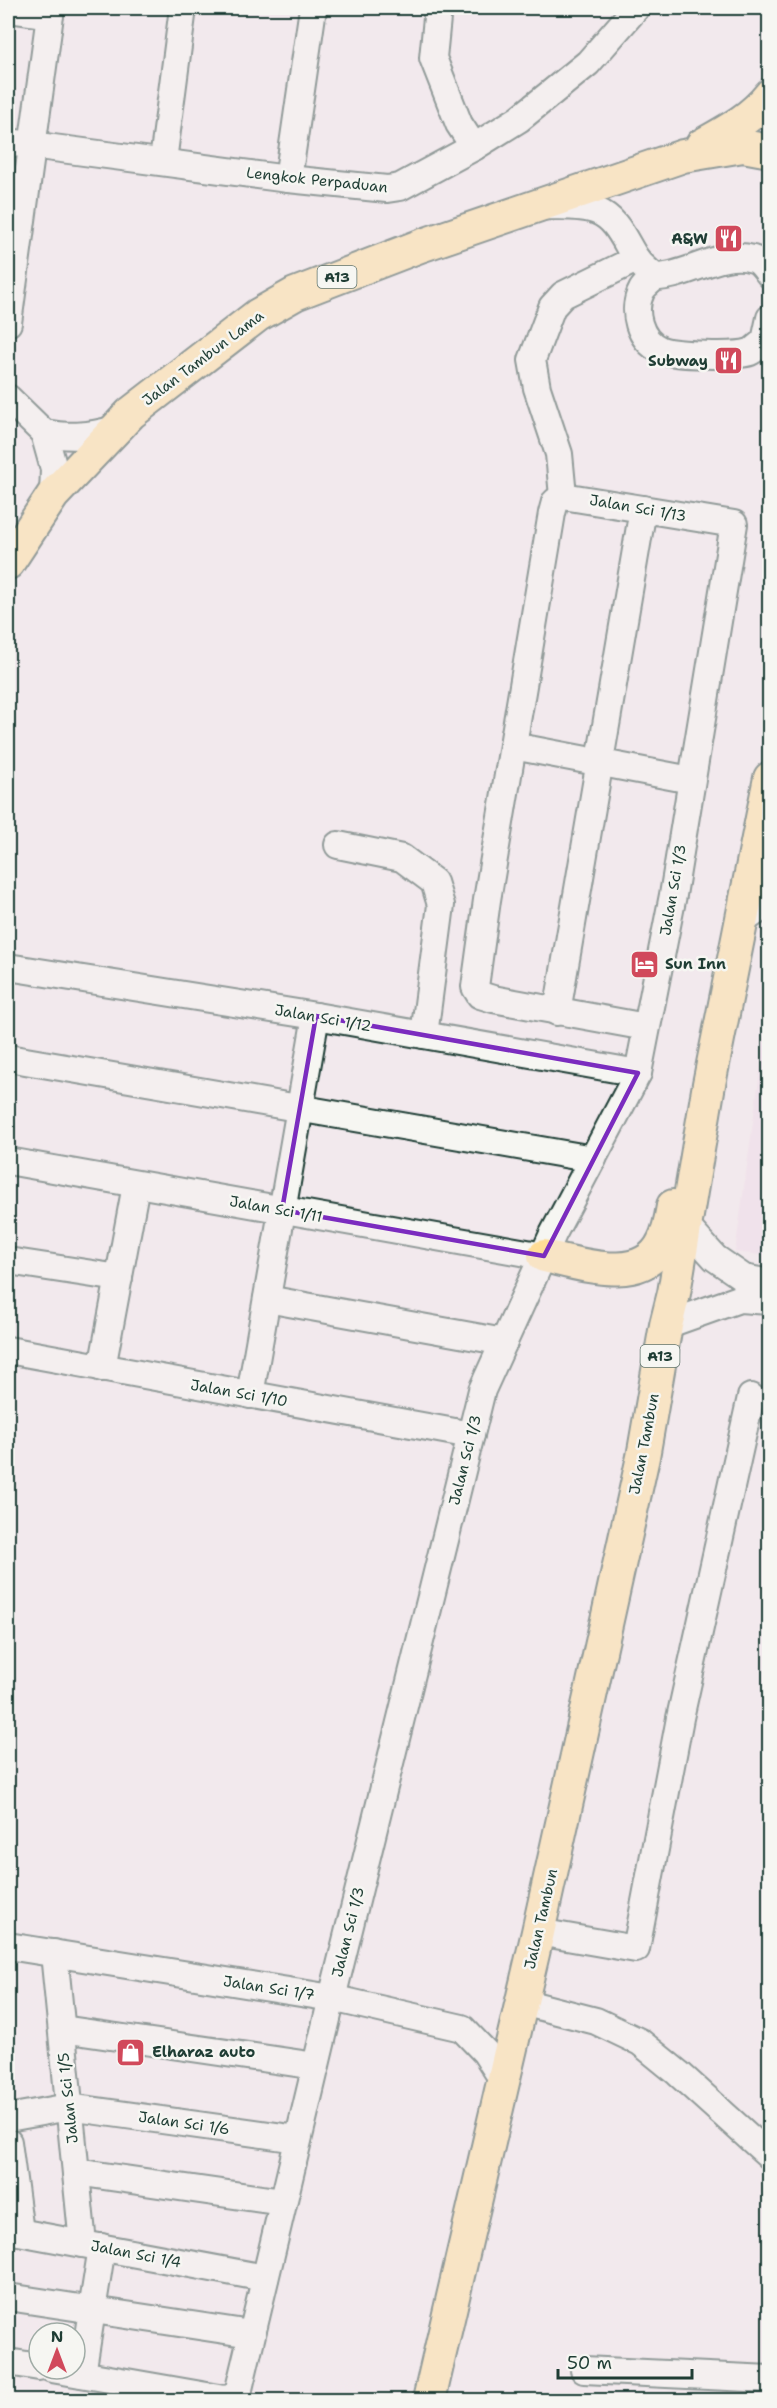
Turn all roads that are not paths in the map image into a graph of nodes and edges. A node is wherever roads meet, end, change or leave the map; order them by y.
1 (183, 8) edge
2 (313, 8) edge
3 (438, 8) edge
4 (636, 8) edge
5 (8, 9) edge
6 (50, 11) edge
7 (770, 95) edge
8 (20, 144) edge
9 (474, 147) junction
10 (770, 151) edge
11 (683, 156) junction
12 (163, 161) junction
13 (288, 178) junction
14 (536, 205) junction
15 (636, 259) junction
16 (770, 275) edge
17 (655, 277) junction
18 (8, 322) edge
19 (768, 334) edge
20 (8, 398) edge
21 (116, 429) junction
22 (44, 433) junction
23 (53, 495) junction
24 (557, 504) junction
25 (643, 509) junction
26 (734, 524) joint
27 (8, 563) edge
28 (513, 746) junction
29 (600, 762) junction
30 (770, 778) edge
31 (691, 780) junction
32 (764, 842) edge
33 (338, 845) dead end
34 (770, 902) edge
35 (742, 921) junction
36 (8, 967) edge
37 (556, 1012) junction
38 (316, 1016) junction
39 (646, 1027) junction
40 (424, 1035) junction
41 (8, 1058) edge
42 (638, 1073) junction
43 (709, 1084) junction
44 (300, 1109) junction
45 (592, 1159) junction
46 (8, 1161) edge
47 (136, 1185) junction
48 (282, 1210) junction
49 (686, 1226) junction
50 (544, 1256) junction
51 (8, 1261) edge
52 (119, 1278) junction
53 (770, 1283) edge
54 (267, 1299) junction
55 (770, 1301) edge
56 (666, 1325) junction
57 (504, 1342) junction
58 (8, 1350) edge
59 (102, 1368) junction
60 (250, 1395) junction
61 (751, 1397) dead end
62 (471, 1435) junction
63 (538, 1932) junction
64 (8, 1946) edge
65 (54, 1953) junction
66 (332, 1998) junction
67 (522, 2002) junction
68 (62, 2029) junction
69 (316, 2066) junction
70 (503, 2080) junction
71 (69, 2107) junction
72 (8, 2118) edge
73 (298, 2139) junction
74 (8, 2142) edge
75 (770, 2156) edge
76 (76, 2172) junction
77 (283, 2202) junction
78 (14, 2231) edge
79 (92, 2246) junction
80 (264, 2278) junction
81 (8, 2296) edge
82 (93, 2310) junction
83 (251, 2334) junction
84 (87, 2345) edge
85 (8, 2362) edge
86 (27, 2365) edge
87 (584, 2370) dead end
88 (87, 2375) edge
89 (770, 2379) edge
90 (429, 2400) edge

1 - 12 street
2 - 13 street
3 - 9 street
4 - 9 street, Lengkok Perpaduan
5 - 6 street
6 - 8 street
7 - 11 main road
8 - 12 street, Lengkok Perpaduan
8 - 18 street
9 - 13 street, Lengkok Perpaduan
10 - 11 main road
11 - 14 main road, Jalan Tambun Lama / A13
12 - 13 street, Lengkok Perpaduan
14 - 15 street
14 - 21 main road, Jalan Tambun Lama / A13
15 - 17 street
15 - 24 street
16 - 17 street
17 - 19 street
20 - 22 street
21 - 22 street
21 - 23 main road, Jalan Tambun Lama / A13
22 - 23 street
23 - 27 main road, Jalan Tambun Lama / A13
24 - 25 street, Jalan Sci 1/13
24 - 28 street
25 - 26 street, Jalan Sci 1/13
25 - 29 street
26 - 31 street, Jalan Sci 1/3
28 - 29 street
28 - 37 street
29 - 31 street
29 - 37 street
30 - 32 main road, Jalan Tambun / A13
31 - 39 street, Jalan Sci 1/3
32 - 35 main road, Jalan Tambun / A13
33 - 40 street
34 - 35 street
35 - 43 main road, Jalan Tambun / A13
36 - 38 street, Jalan Sci 1/12
37 - 39 street
38 - 40 street, Jalan Sci 1/12
38 - 44 street
39 - 42 street, Jalan Sci 1/3
40 - 42 street, Jalan Sci 1/12
41 - 44 street
42 - 45 street, Jalan Sci 1/3
43 - 49 main road, Jalan Tambun / A13
43 - 50 main road
44 - 45 street
44 - 48 street
45 - 50 street, Jalan Sci 1/3
46 - 47 street, Jalan Sci 1/11
47 - 48 street, Jalan Sci 1/11
47 - 52 street
48 - 50 street, Jalan Sci 1/11
48 - 54 street
49 - 53 street
49 - 56 main road, Jalan Tambun / A13
50 - 57 street, Jalan Sci 1/3
51 - 52 street
52 - 59 street
54 - 57 street
54 - 60 street
55 - 56 street
56 - 63 main road, Jalan Tambun / A13
57 - 62 street, Jalan Sci 1/3
58 - 59 street, Jalan Sci 1/10
59 - 60 street, Jalan Sci 1/10
60 - 62 street, Jalan Sci 1/10
61 - 63 street
62 - 66 street, Jalan Sci 1/3
63 - 67 main road, Jalan Tambun / A13
64 - 65 street, Jalan Sci 1/7
65 - 66 street, Jalan Sci 1/7
65 - 68 street, Jalan Sci 1/5
66 - 69 street, Jalan Sci 1/3
66 - 70 street, Jalan Sci 1/7
67 - 70 main road, Jalan Tambun
67 - 75 street
68 - 69 street
68 - 71 street, Jalan Sci 1/5
69 - 73 street, Jalan Sci 1/3
70 - 90 main road, Jalan Tambun
71 - 72 street, Jalan Sci 1/6
71 - 73 street, Jalan Sci 1/6
71 - 76 street, Jalan Sci 1/5
73 - 77 street, Jalan Sci 1/3
74 - 78 street
76 - 77 street
76 - 79 street, Jalan Sci 1/5
77 - 80 street, Jalan Sci 1/3
78 - 79 street, Jalan Sci 1/4
79 - 80 street, Jalan Sci 1/4
79 - 82 street, Jalan Sci 1/5
80 - 83 street, Jalan Sci 1/3
81 - 82 street
82 - 83 street
82 - 84 street, Jalan Sci 1/5
83 - 88 street, Jalan Sci 1/3
85 - 86 street
87 - 89 street

